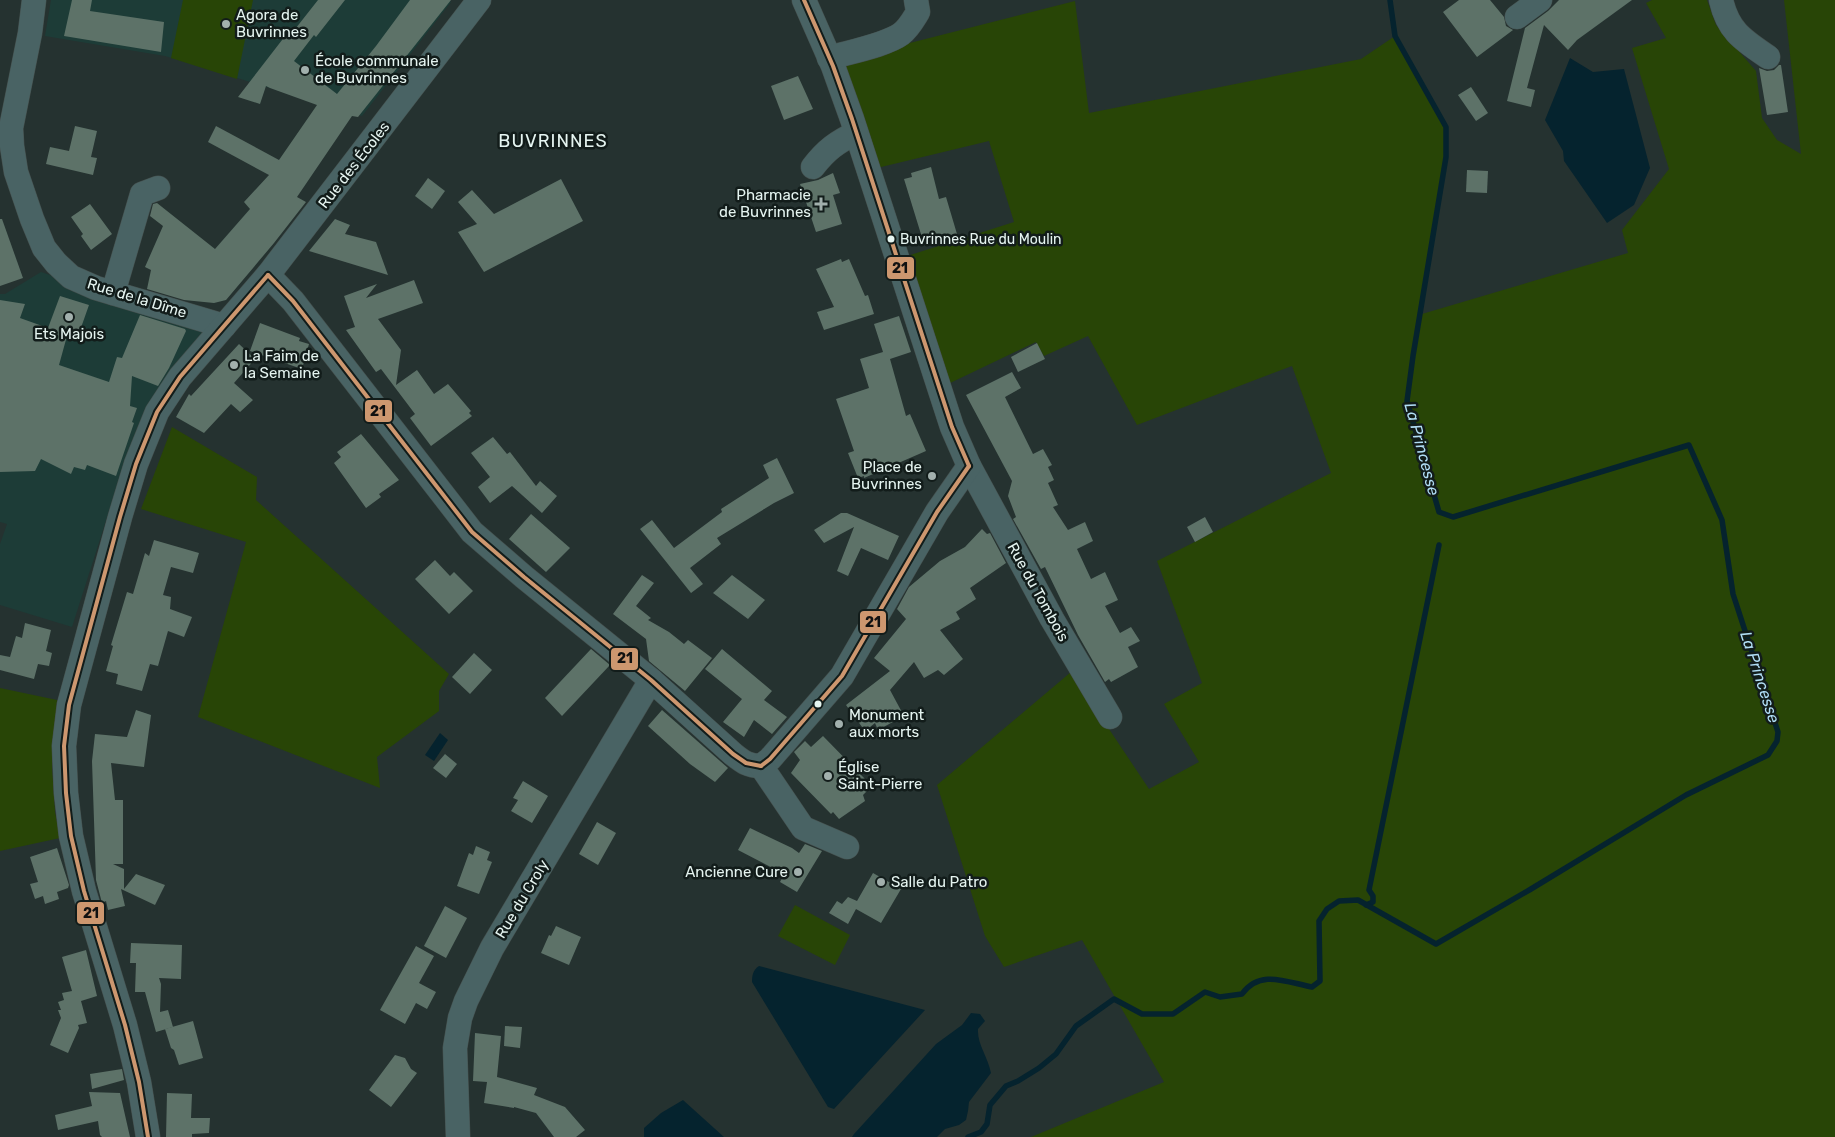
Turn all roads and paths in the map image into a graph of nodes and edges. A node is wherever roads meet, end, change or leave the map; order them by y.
1 (34, 0) edge
2 (479, 0) edge
3 (804, 0) edge
4 (916, 0) edge
5 (1540, 0) edge
6 (1721, 0) edge
7 (1517, 17) dead end
8 (1768, 57) dead end
9 (829, 58) junction
10 (8, 105) edge
11 (856, 133) junction
12 (813, 167) dead end
13 (158, 188) dead end
14 (268, 275) junction
15 (113, 293) junction
16 (224, 326) junction
17 (969, 466) junction
18 (651, 680) junction
19 (1110, 717) dead end
20 (761, 766) junction
21 (847, 846) dead end
22 (148, 1137) edge
23 (458, 1137) edge

1 - 10 street, Rue de la Dîme
2 - 14 street, Rue des Écoles
3 - 9 street, Rue du Tombois
4 - 9 street
5 - 7 street
6 - 8 street
9 - 11 street, Rue du Tombois
10 - 15 street, Rue de la Dîme
11 - 12 street
11 - 17 street, Rue du Tombois
13 - 15 street
14 - 16 street, Rue des Écoles
14 - 18 street
15 - 16 street, Rue de la Dîme
16 - 22 street, Rue des Écoles
17 - 19 street, Rue du Tombois
17 - 20 street
18 - 20 street
18 - 23 street, Rue du Croly
20 - 21 street

